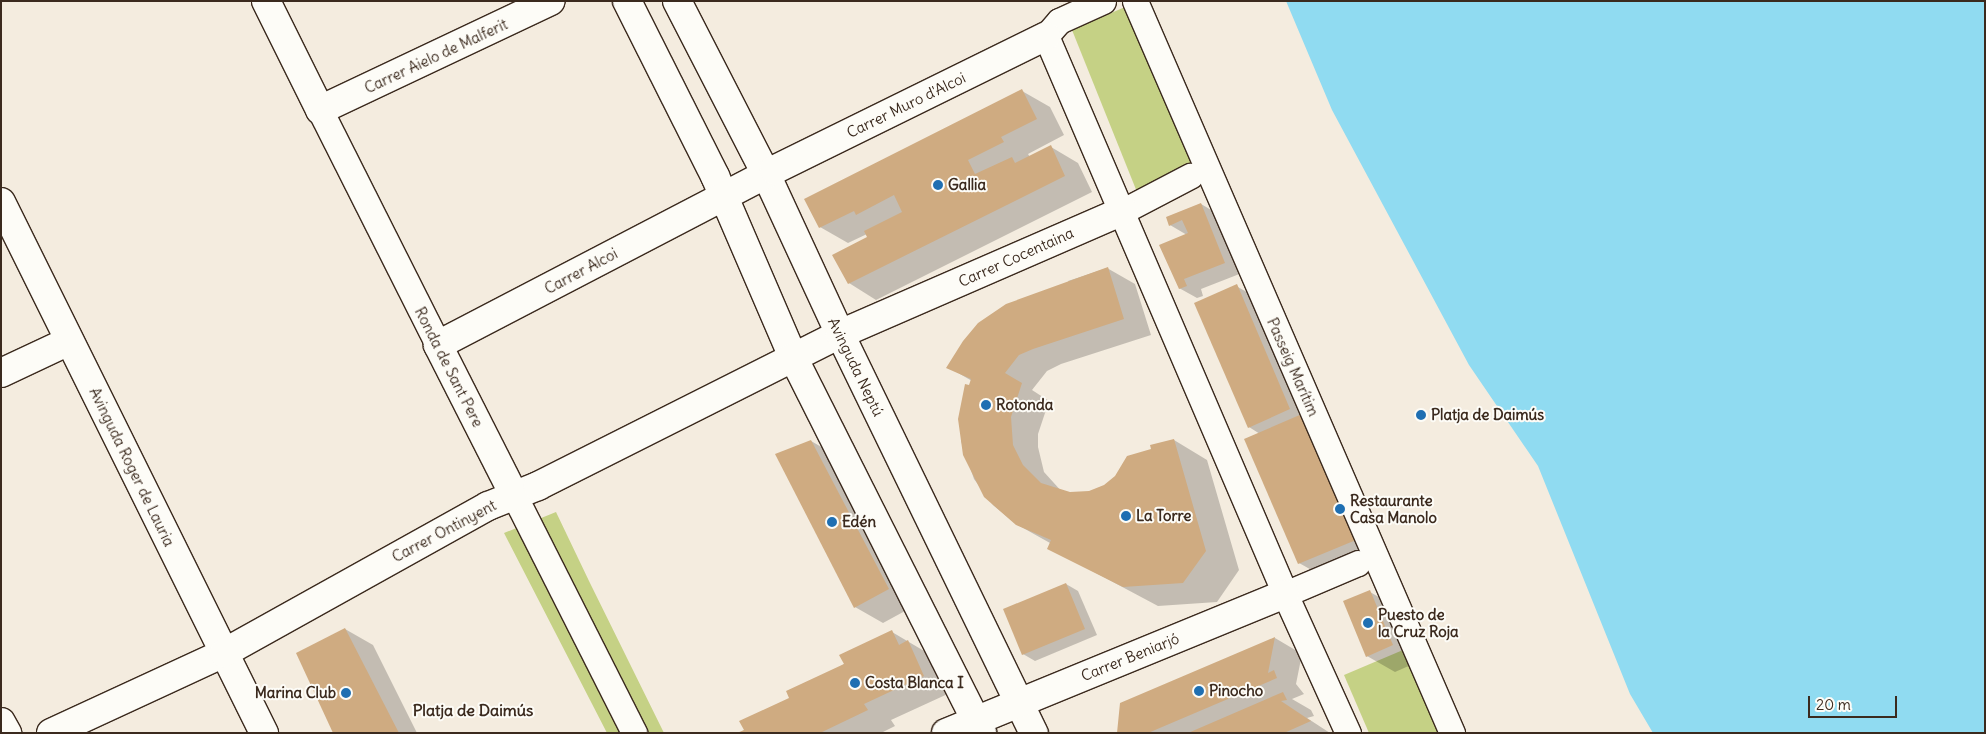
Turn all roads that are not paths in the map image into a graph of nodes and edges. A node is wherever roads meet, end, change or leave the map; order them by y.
1 (266, 1) edge
2 (551, 1) edge
3 (627, 1) edge
4 (678, 1) edge
5 (1103, 1) edge
6 (1135, 1) edge
7 (1046, 36) junction
8 (320, 110) junction
9 (766, 174) junction
10 (1190, 176) dead end
11 (724, 198) junction
12 (1, 202) edge
13 (1123, 211) junction
14 (840, 334) junction
15 (69, 341) junction
16 (438, 345) junction
17 (794, 359) junction
18 (1, 373) edge
19 (514, 495) junction
20 (1358, 563) dead end
21 (1285, 594) junction
22 (224, 653) junction
23 (1019, 703) junction
24 (1, 722) edge
25 (978, 727) edge
26 (7, 733) edge
27 (51, 733) edge
28 (264, 733) edge
29 (634, 733) edge
30 (946, 733) edge
31 (1034, 733) edge
32 (1348, 733) edge
33 (1452, 733) edge

1 - 8 street, Ronda de Sant Pere
2 - 8 street, Carrer Aielo de Malferit
3 - 11 street
4 - 9 street, Avinguda Neptú
5 - 7 street
6 - 33 street, Passeig Marítim
7 - 9 street, Carrer Muro d'Alcoi
7 - 13 street
8 - 16 street, Ronda de Sant Pere
9 - 11 street, Carrer Muro d'Alcoi
9 - 14 street, Avinguda Neptú
10 - 13 street, Carrer Cocentaina
11 - 16 street, Carrer Alcoi
11 - 17 street
12 - 15 street, Avinguda Roger de Lauria
13 - 14 street, Carrer Cocentaina
13 - 21 street
14 - 17 street, Carrer Ontinyent
14 - 23 street, Avinguda Neptú
15 - 18 street
15 - 22 street, Avinguda Roger de Lauria
16 - 19 street, Ronda de Sant Pere
17 - 19 street, Carrer Ontinyent
17 - 25 street
19 - 22 street, Carrer Ontinyent
19 - 29 street, Ronda de Sant Pere
20 - 21 street
21 - 23 street, Carrer Beniarjó
21 - 32 street
22 - 27 street, Carrer Ontinyent
22 - 28 street, Avinguda Roger de Lauria
23 - 25 street, Carrer Beniarjó
23 - 31 street, Avinguda Neptú
24 - 26 street
25 - 30 street, Carrer Beniarjó

